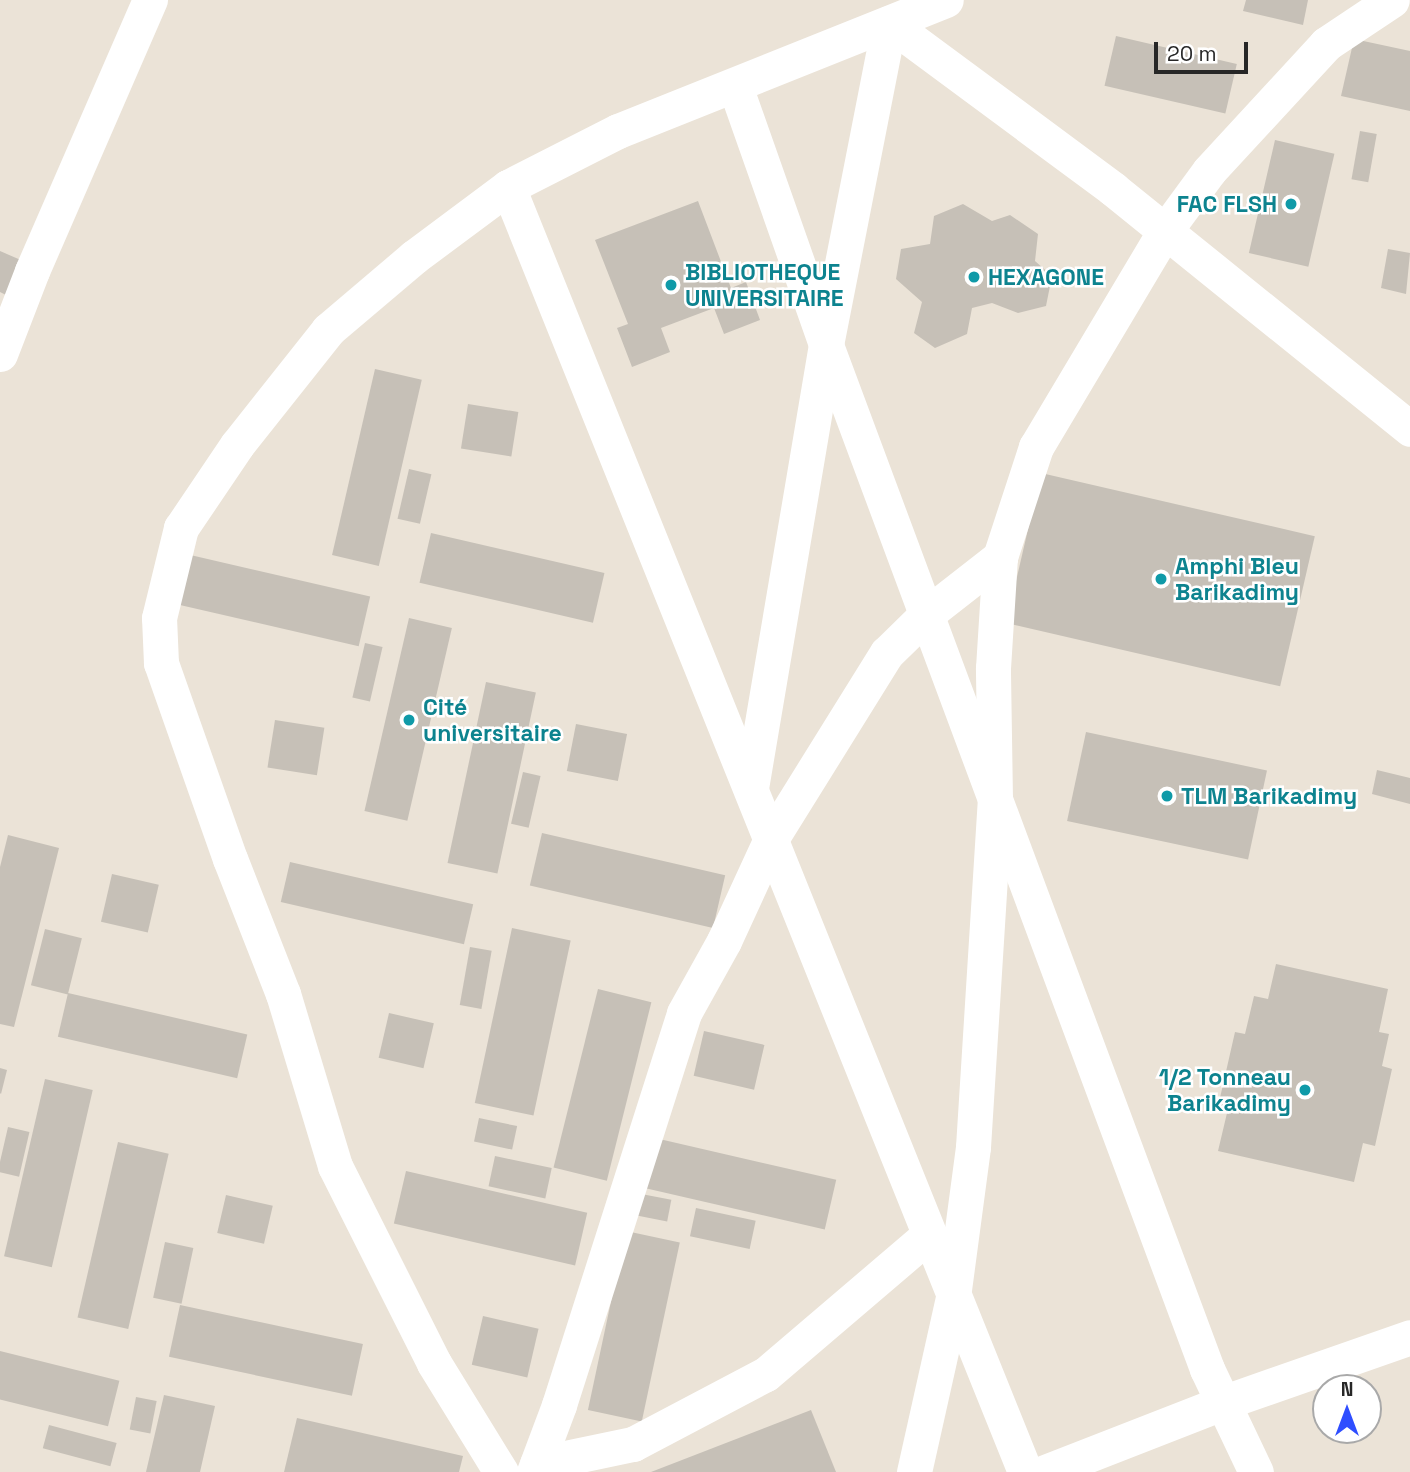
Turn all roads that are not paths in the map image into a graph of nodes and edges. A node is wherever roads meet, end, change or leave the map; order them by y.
1 (150, 0) edge
2 (946, 0) edge
3 (1392, 0) edge
4 (890, 23) junction
5 (734, 86) junction
6 (508, 187) junction
7 (1165, 231) junction
8 (826, 345) junction
9 (0, 355) edge
10 (1410, 429) edge
11 (1000, 557) junction
12 (927, 614) junction
13 (751, 788) junction
14 (995, 800) junction
15 (771, 839) junction
16 (929, 1235) junction
17 (954, 1297) junction
18 (1410, 1337) edge
19 (1222, 1404) junction
20 (536, 1468) edge
21 (501, 1472) edge
22 (914, 1472) edge
23 (1025, 1472) edge
24 (1045, 1472) edge
25 (1256, 1472) edge

1 - 9 street
2 - 4 street
3 - 7 street
4 - 5 street
4 - 7 street
4 - 8 street
5 - 6 street
5 - 8 street
6 - 13 street
6 - 21 street
7 - 10 street
7 - 11 street
8 - 12 street
8 - 13 street
11 - 12 street
11 - 14 street
12 - 14 street
12 - 15 street
13 - 15 street
14 - 17 street
14 - 19 street
15 - 16 street
15 - 20 street
16 - 17 street
16 - 20 street
17 - 22 street
17 - 23 street
18 - 19 street
19 - 24 street
19 - 25 street

